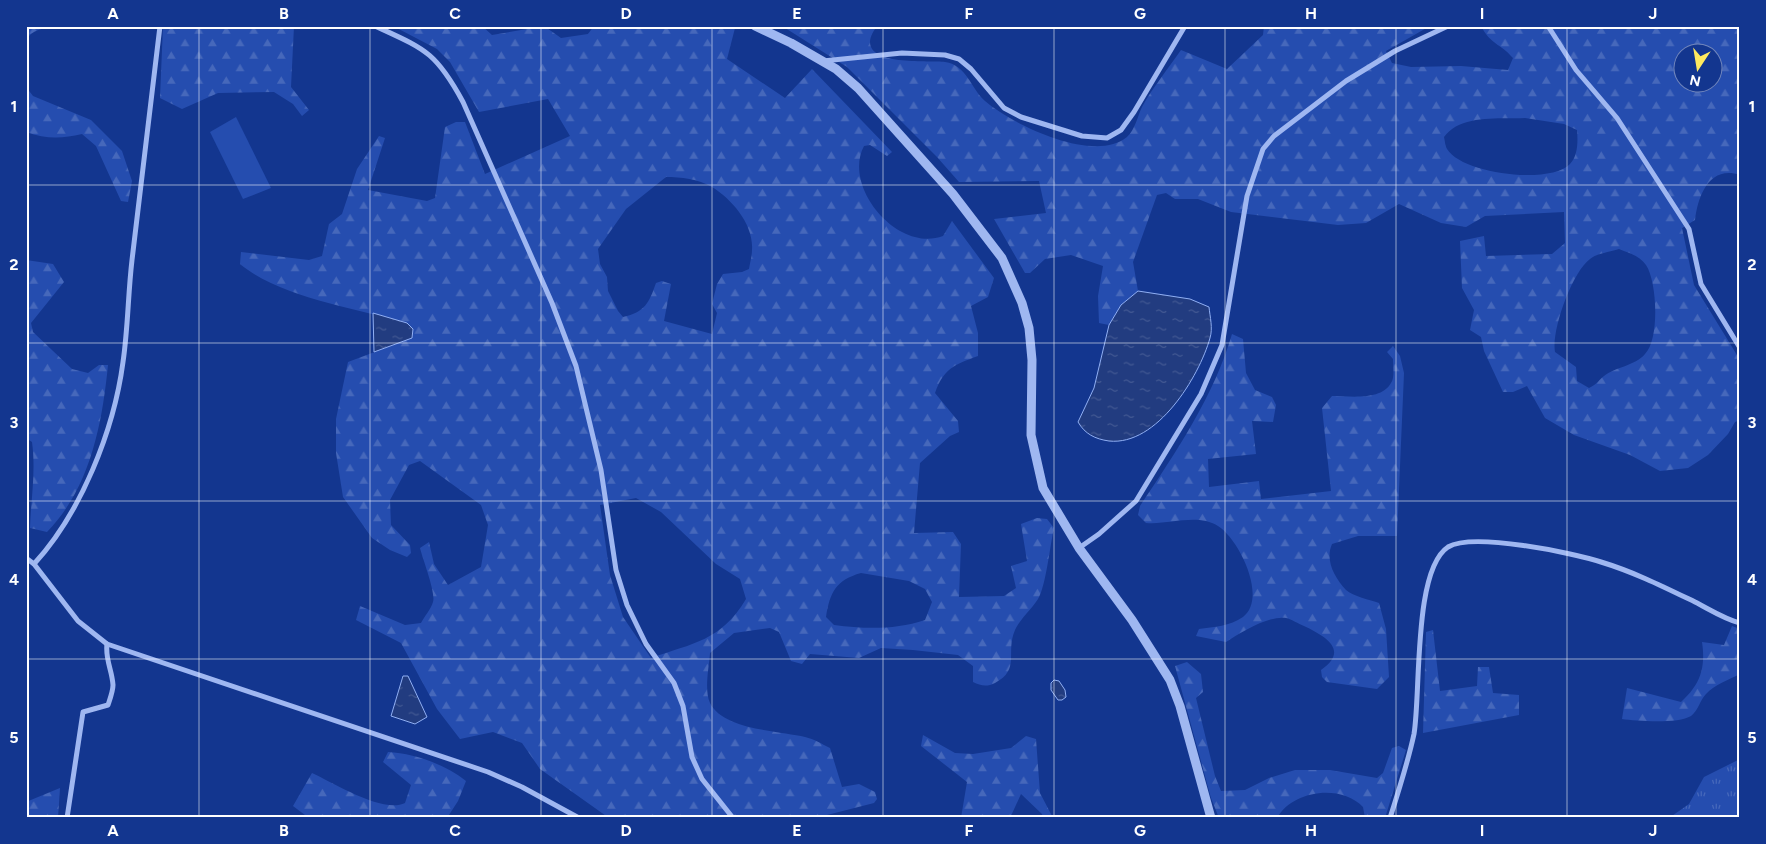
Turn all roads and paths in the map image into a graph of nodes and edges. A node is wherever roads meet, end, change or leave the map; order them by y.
1 (160, 26) edge
2 (375, 26) edge
3 (755, 26) edge
4 (1185, 26) edge
5 (1448, 26) edge
6 (1548, 26) edge
7 (821, 62) junction
8 (1740, 348) edge
9 (1079, 548) junction
10 (26, 558) edge
11 (34, 564) junction
12 (1740, 623) edge
13 (107, 644) junction
14 (67, 818) edge
15 (579, 818) edge
16 (733, 818) edge
17 (1211, 818) edge
18 (1390, 818) edge

1 - 11 street
2 - 16 street
3 - 7 street
4 - 7 street
5 - 9 street
6 - 8 street
7 - 9 street
9 - 17 street
10 - 11 street
11 - 13 street
12 - 18 street
13 - 14 street
13 - 15 street

